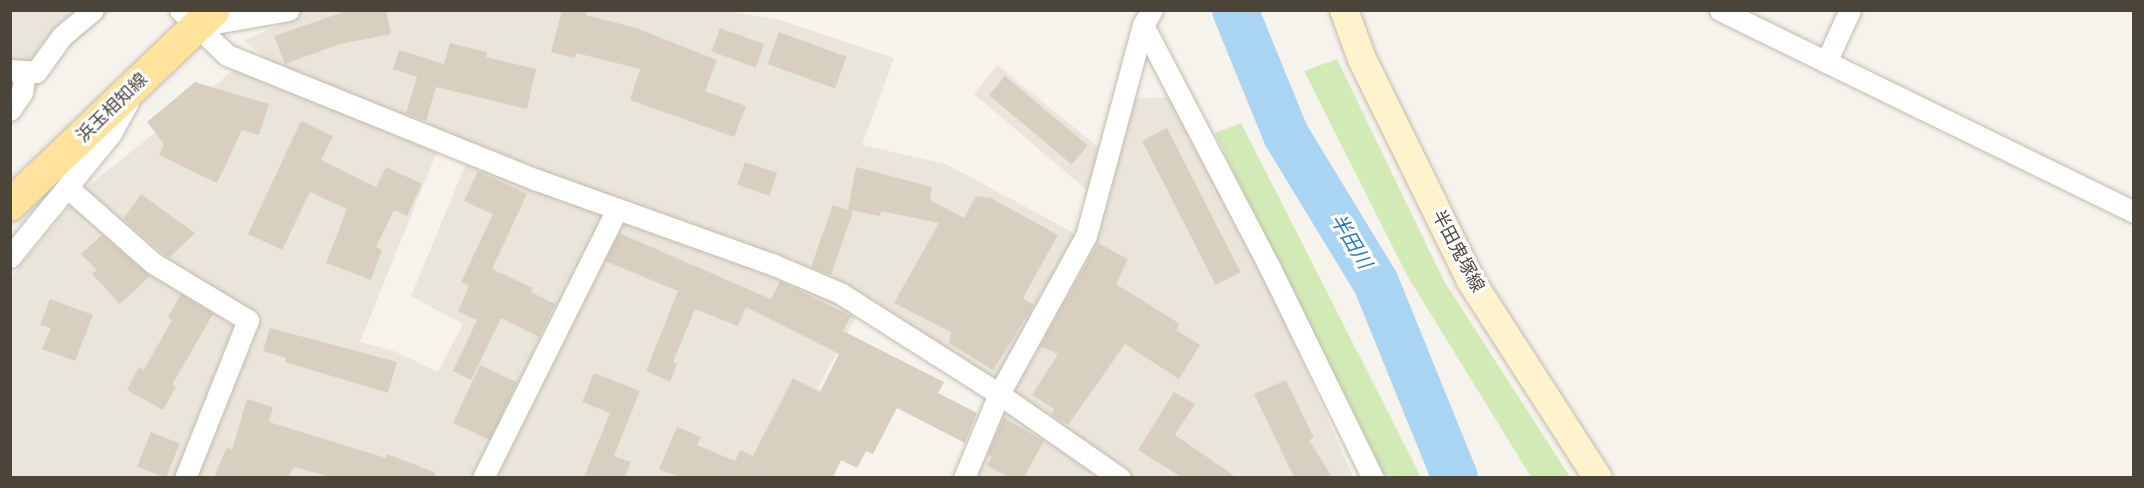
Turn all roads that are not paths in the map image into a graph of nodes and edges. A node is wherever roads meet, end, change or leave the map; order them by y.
1 (93, 10) edge
2 (289, 10) edge
3 (1344, 10) edge
4 (1720, 10) edge
5 (1850, 10) edge
6 (197, 16) edge
7 (1148, 18) edge
8 (1826, 62) junction
9 (18, 72) edge
10 (141, 81) junction
11 (10, 110) edge
12 (68, 188) junction
13 (10, 205) edge
14 (617, 209) junction
15 (2133, 212) edge
16 (10, 257) edge
17 (999, 394) junction
18 (185, 477) edge
19 (483, 477) edge
20 (964, 477) edge
21 (1120, 477) edge
22 (1373, 477) edge
23 (1598, 477) edge

1 - 9 street
2 - 6 street
3 - 23 main road, 半田鬼塚線
4 - 8 street
5 - 8 street
6 - 10 main road, 浜玉相知線
6 - 14 street
7 - 17 street
7 - 22 street
8 - 15 street
9 - 11 street
10 - 12 street
10 - 13 main road, 浜玉相知線
12 - 16 street
12 - 18 street
14 - 17 street
14 - 19 street
17 - 20 street
17 - 21 street

